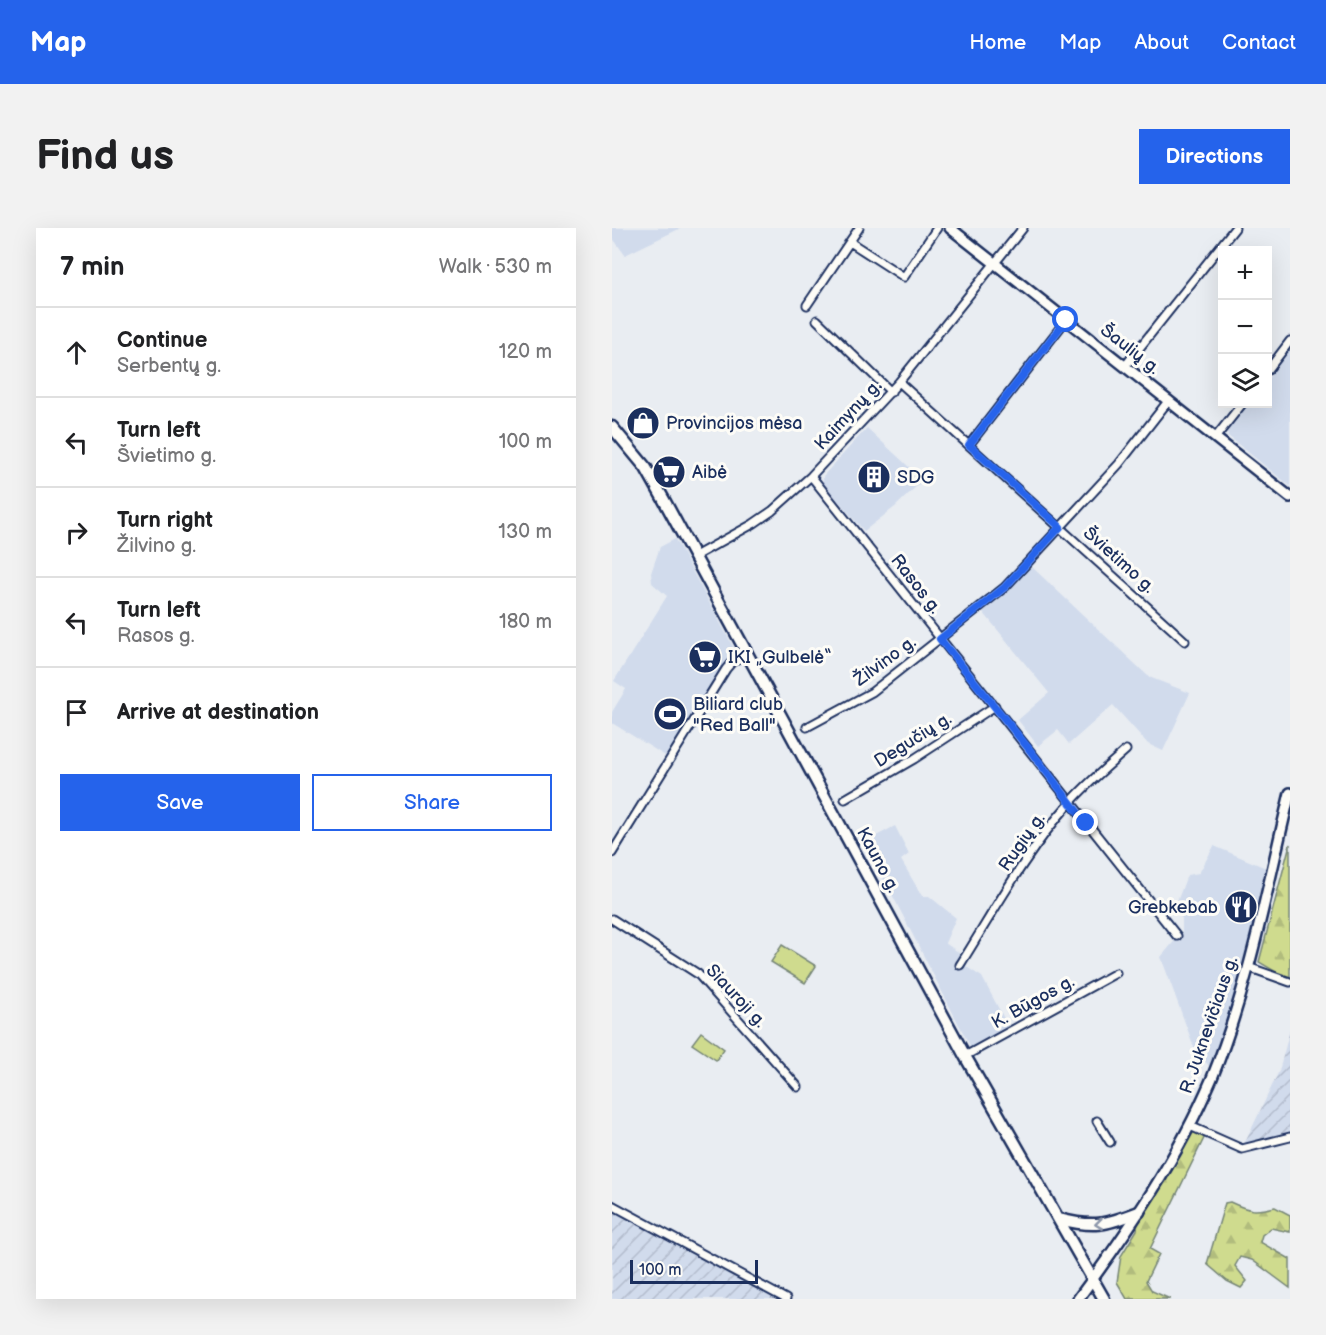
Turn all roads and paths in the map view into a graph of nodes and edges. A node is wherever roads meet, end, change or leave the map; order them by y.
1 (859, 228) edge
2 (937, 228) edge
3 (950, 228) edge
4 (1023, 228) edge
5 (1235, 228) edge
6 (850, 242) junction
7 (995, 264) junction
8 (807, 305) dead end
9 (817, 320) dead end
10 (1066, 320) junction
11 (1290, 341) edge
12 (1272, 365) edge
13 (1125, 366) junction
14 (899, 382) junction
15 (891, 392) junction
16 (1169, 400) junction
17 (1239, 408) edge
18 (612, 427) edge
19 (1215, 438) junction
20 (969, 445) junction
21 (812, 476) junction
22 (1290, 497) edge
23 (1060, 527) junction
24 (695, 556) junction
25 (940, 639) junction
26 (1185, 640) dead end
27 (747, 653) junction
28 (995, 706) junction
29 (807, 727) dead end
30 (1126, 750) dead end
31 (1290, 793) edge
32 (845, 799) dead end
33 (1070, 802) junction
34 (612, 853) edge
35 (612, 920) edge
36 (1177, 936) dead end
37 (960, 965) dead end
38 (1248, 967) junction
39 (1116, 973) dead end
40 (1290, 982) edge
41 (965, 1056) junction
42 (798, 1087) dead end
43 (1097, 1121) dead end
44 (1190, 1126) junction
45 (1290, 1137) edge
46 (1110, 1142) dead end
47 (612, 1205) edge
48 (1139, 1212) junction
49 (1059, 1219) junction
50 (1093, 1279) junction
51 (786, 1299) edge
52 (1078, 1299) edge
53 (1104, 1299) edge

1 - 6 street
2 - 6 street
3 - 7 street, Šaulių g.
4 - 7 street, Kaimynų g.
5 - 13 street
6 - 8 street
7 - 10 street, Šaulių g.
7 - 14 street, Kaimynų g.
9 - 15 street
10 - 13 street, Šaulių g.
10 - 20 street
11 - 12 street
13 - 16 street, Šaulių g.
14 - 15 street, Kaimynų g.
14 - 20 street, Švietimo g.
15 - 21 street, Kaimynų g.
16 - 19 street, Šaulių g.
16 - 23 street, Žilvino g.
17 - 19 street
18 - 24 main road, Kauno g.
19 - 22 street, Šaulių g.
20 - 23 street, Švietimo g.
21 - 24 street, Kaimynų g.
21 - 25 street, Rasos g.
23 - 25 street, Žilvino g.
23 - 26 street, Švietimo g.
24 - 27 main road, Kauno g.
25 - 28 street, Rasos g.
25 - 29 street, Žilvino g.
27 - 34 street
27 - 41 main road, Kauno g.
28 - 32 street, Degučių g.
28 - 33 street, Rasos g.
30 - 33 street, Rugių g.
31 - 38 street, R. Juknevičiaus g.
33 - 36 street, Rasos g.
33 - 37 street, Rugių g.
35 - 42 street, Siauroji g.
38 - 40 street
38 - 44 street, R. Juknevičiaus g.
39 - 41 street, K. Būgos g.
41 - 49 main road, Kauno g.
43 - 46 street
44 - 45 street
44 - 48 street, R. Juknevičiaus g.
47 - 51 street
48 -> 49 main road
48 - 50 street, R. Juknevičiaus g.
49 - 50 main road, Kauno g.
50 - 52 street, R. Juknevičiaus g.
50 - 53 main road, Kauno g.

